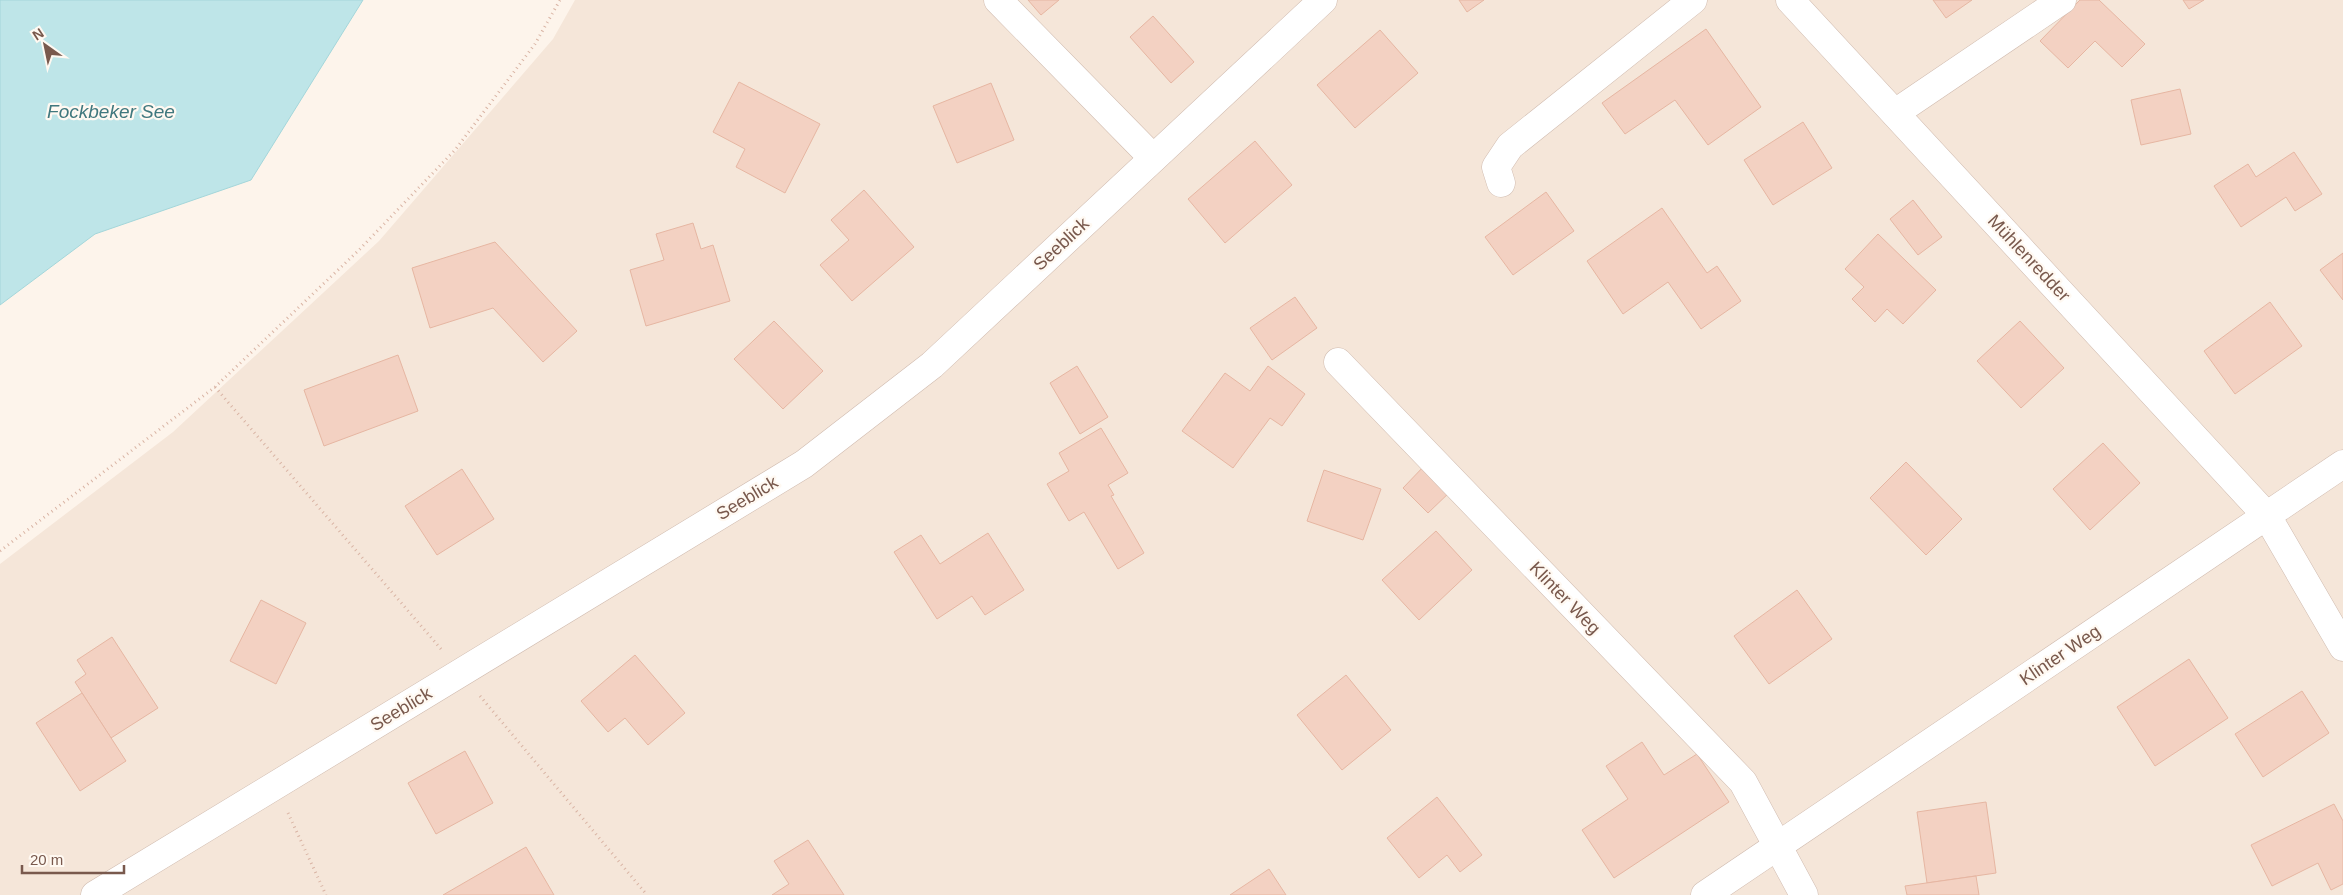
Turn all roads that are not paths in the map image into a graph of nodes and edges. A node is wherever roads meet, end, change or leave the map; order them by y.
1 (998, 0) edge
2 (1323, 0) edge
3 (1693, 0) edge
4 (1790, 0) edge
5 (2062, 0) edge
6 (1895, 113) junction
7 (1153, 158) junction
8 (1501, 182) dead end
9 (1338, 362) dead end
10 (2343, 464) edge
11 (2267, 516) junction
12 (2343, 647) edge
13 (1776, 846) junction
14 (95, 895) edge
15 (1705, 895) edge
16 (1804, 895) edge

1 - 7 street
2 - 7 street, Seeblick
3 - 8 street
4 - 6 street, Mühlenredder
5 - 6 street
6 - 11 street, Mühlenredder
7 - 14 street, Seeblick
9 - 13 street, Klinter Weg
10 - 11 street, Klinter Weg
11 - 12 street, Mühlenredder
11 - 13 street, Klinter Weg
13 - 15 street, Klinter Weg
13 - 16 street

